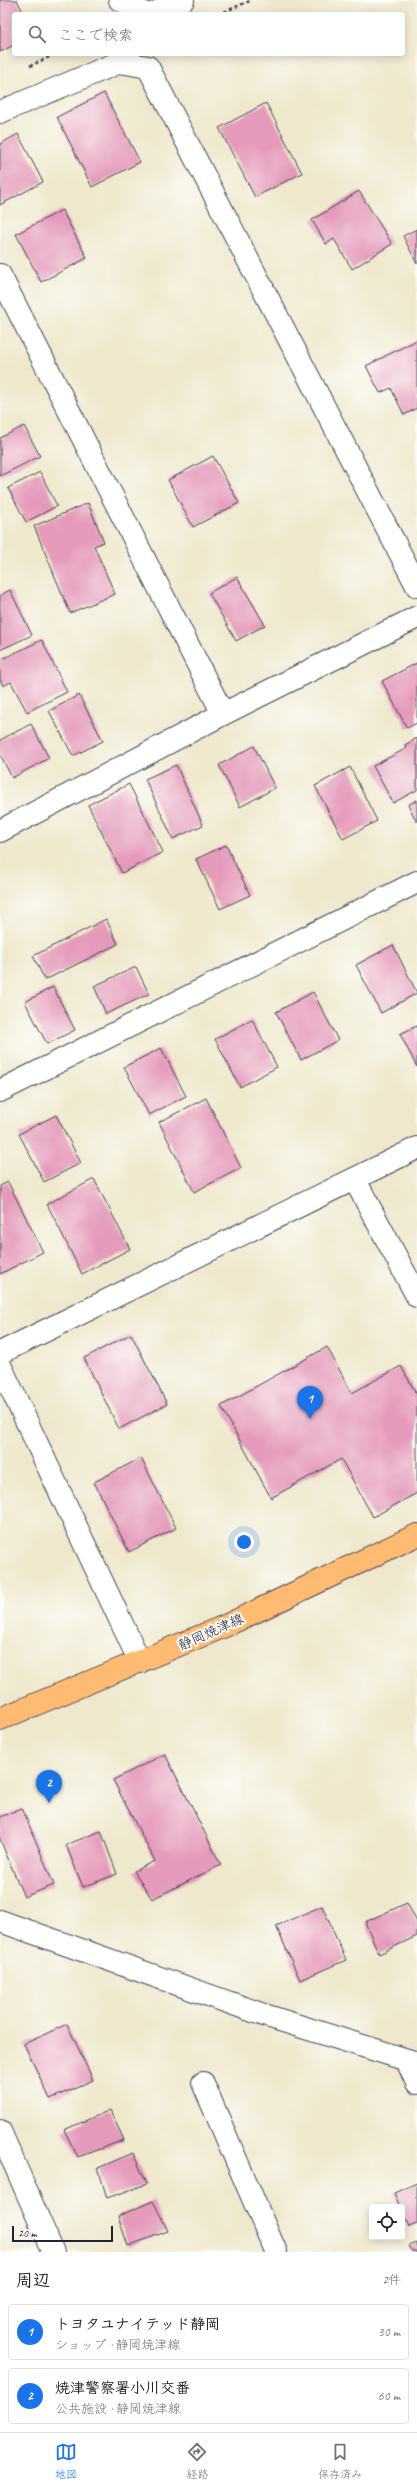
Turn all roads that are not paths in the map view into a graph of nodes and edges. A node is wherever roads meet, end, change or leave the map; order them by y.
1 (120, 0) edge
2 (183, 0) edge
3 (142, 12) edge
4 (156, 12) edge
5 (0, 112) edge
6 (0, 275) edge
7 (417, 586) edge
8 (417, 617) edge
9 (223, 714) junction
10 (2, 826) edge
11 (417, 882) edge
12 (0, 1091) edge
13 (417, 1148) edge
14 (355, 1180) junction
15 (417, 1296) edge
16 (0, 1353) edge
17 (0, 1365) edge
18 (417, 1535) edge
19 (140, 1662) junction
20 (0, 1719) edge
21 (0, 1921) edge
22 (412, 2062) edge
23 (203, 2083) dead end
24 (417, 2083) edge
25 (0, 2131) edge
26 (53, 2252) edge
27 (276, 2252) edge

1 - 3 street
2 - 4 street
5 - 7 street
6 - 9 street
8 - 9 street
9 - 10 street
11 - 12 street
13 - 14 street
14 - 15 street
14 - 16 street
17 - 19 street
18 - 19 main road, 静岡焼津線
19 - 20 main road, 静岡焼津線
21 - 22 street
22 - 24 street
23 - 27 street
25 - 26 street

